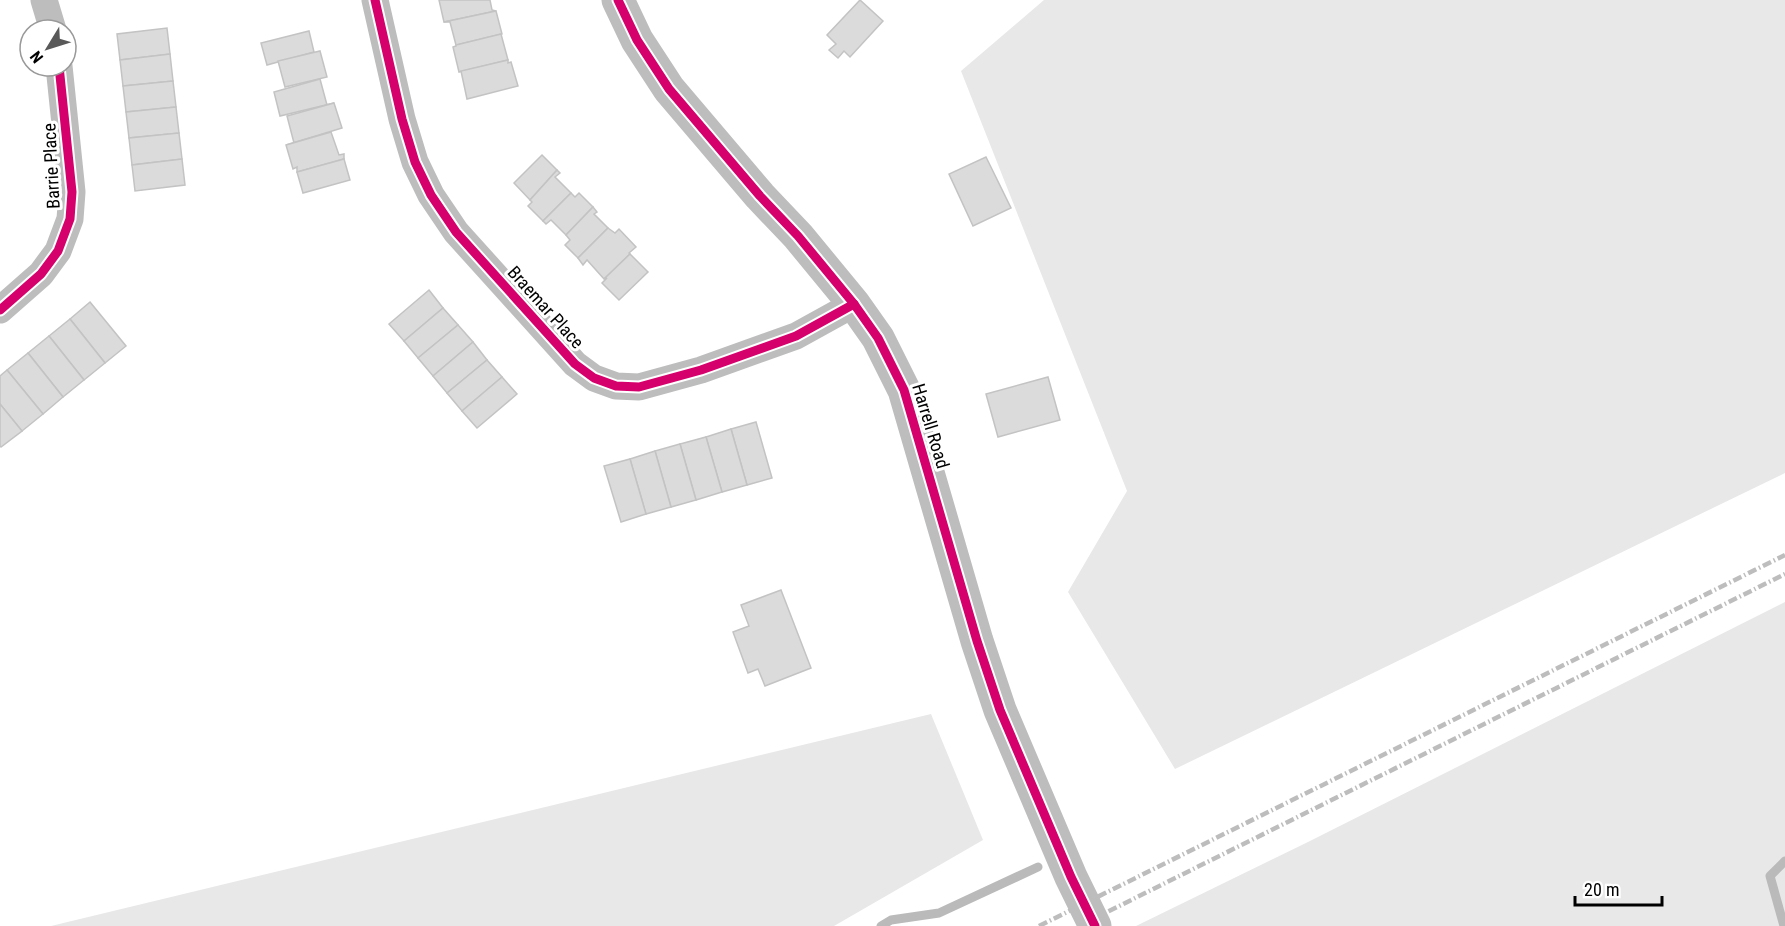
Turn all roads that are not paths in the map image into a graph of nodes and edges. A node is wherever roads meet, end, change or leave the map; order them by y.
1 (44, 0) edge
2 (375, 0) edge
3 (618, 0) edge
4 (49, 18) edge
5 (60, 78) edge
6 (854, 304) junction
7 (0, 310) edge
8 (1095, 926) edge

1 - 4 street
2 - 6 street, Braemar Place
3 - 6 street, Harrell Road
5 - 7 street, Barrie Place
6 - 8 street, Harrell Road

